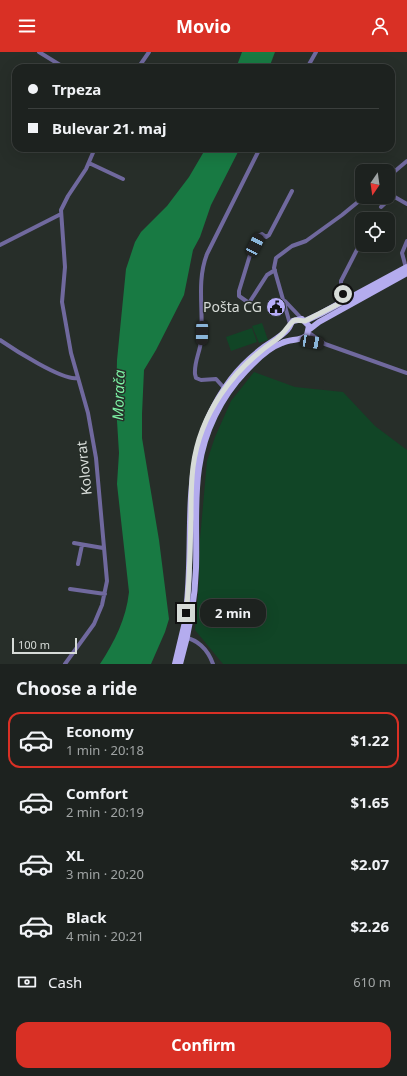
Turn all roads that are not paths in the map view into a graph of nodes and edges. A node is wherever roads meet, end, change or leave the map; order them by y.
1 (39, 52) edge
2 (149, 52) edge
3 (316, 52) edge
4 (58, 64) edge
5 (141, 64) edge
6 (309, 64) edge
7 (93, 152) edge
8 (258, 152) edge
9 (407, 161) edge
10 (89, 163) junction
11 (395, 171) edge
12 (123, 179) dead end
13 (292, 191) dead end
14 (355, 204) edge
15 (407, 204) edge
16 (381, 207) dead end
17 (60, 214) junction
18 (407, 241) edge
19 (0, 245) edge
20 (356, 252) edge
21 (406, 269) edge
22 (275, 270) junction
23 (285, 300) junction
24 (346, 300) junction
25 (304, 320) junction
26 (290, 326) junction
27 (309, 331) junction
28 (299, 339) junction
29 (0, 340) edge
30 (325, 344) junction
31 (407, 373) edge
32 (77, 378) junction
33 (225, 389) junction
34 (74, 543) dead end
35 (82, 545) junction
36 (103, 548) junction
37 (78, 564) dead end
38 (70, 589) dead end
39 (105, 594) junction
40 (184, 637) junction
41 (65, 664) edge
42 (175, 664) edge
43 (180, 664) edge
44 (213, 664) edge

1 - 4 street
2 - 5 street
3 - 6 street
7 - 10 street
8 - 33 street
9 - 11 street
10 - 12 street
10 - 17 street
13 - 22 street
14 - 22 street
15 - 16 street
17 - 19 street
17 - 32 street, Kolovrat
18 - 21 street
20 - 24 street
21 - 24 main road
21 - 27 main road
22 - 23 street
23 - 25 street
23 - 26 street
24 - 25 main road
25 - 26 main road
25 - 27 main road
26 - 28 main road
26 - 33 main road
27 - 28 main road
27 - 30 street
28 - 30 street
28 - 40 main road
29 - 32 street
30 - 31 street
32 - 36 street, Kolovrat
33 - 40 main road
34 - 35 street
35 - 36 street
35 - 37 street
36 - 39 street, Kolovrat
38 - 39 street
39 - 41 street, Kolovrat
40 - 42 main road
40 - 43 main road
40 - 44 street

